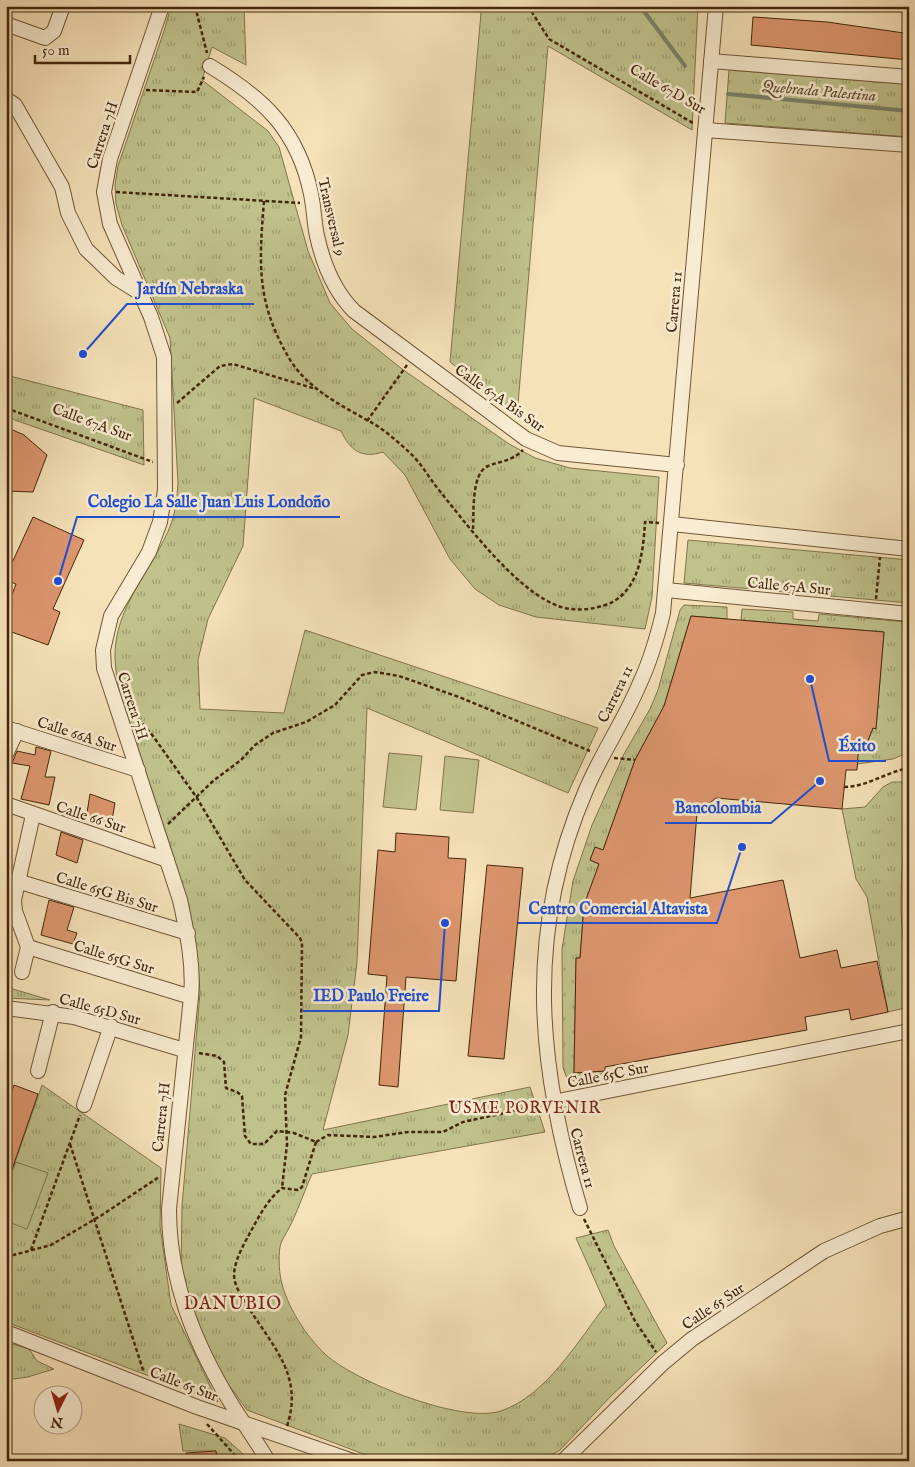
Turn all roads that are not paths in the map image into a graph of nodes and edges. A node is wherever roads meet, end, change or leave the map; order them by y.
1 (63, 6) edge
2 (162, 6) edge
3 (716, 6) edge
4 (6, 24) edge
5 (711, 61) junction
6 (210, 66) road end
7 (909, 77) edge
8 (6, 99) edge
9 (705, 130) junction
10 (909, 145) edge
11 (140, 293) junction
12 (354, 311) joint
13 (677, 465) junction
14 (672, 524) junction
15 (909, 549) edge
16 (666, 590) junction
17 (909, 614) edge
18 (12, 730) edge
19 (6, 754) edge
20 (138, 770) junction
21 (6, 804) edge
22 (33, 815) junction
23 (167, 860) junction
24 (17, 881) junction
25 (188, 933) junction
26 (28, 947) junction
27 (22, 972) dead end
28 (191, 997) junction
29 (6, 1008) edge
30 (53, 1012) junction
31 (111, 1026) junction
32 (909, 1031) edge
33 (184, 1050) junction
34 (38, 1071) dead end
35 (553, 1102) junction
36 (84, 1105) road end
37 (580, 1208) road end
38 (909, 1218) edge
39 (6, 1332) edge
40 (244, 1423) junction
41 (268, 1461) edge
42 (353, 1461) edge
43 (563, 1461) edge

1 - 4 street
2 - 11 street, Carrera 7H
3 - 5 street, Carrera 11
5 - 7 street
5 - 9 street, Carrera 11
6 - 12 street, Transversal 9
8 - 11 street
9 - 10 street, Calle 67D Sur
9 - 13 street, Carrera 11
11 - 20 street, Carrera 7H
12 - 13 street, Calle 67A Bis Sur
13 - 14 street, Carrera 11
14 - 15 street
14 - 16 street, Carrera 11
16 - 17 street, Calle 67A Sur
16 - 35 street, Carrera 11
18 - 19 street
18 - 20 street, Calle 66A Sur
20 - 23 street, Carrera 7H
21 - 22 street, Calle 66 Sur
22 - 23 street, Calle 66 Sur
22 - 24 street
23 - 25 street, Carrera 7H
24 - 25 street, Calle 65G Bis Sur
24 - 26 street
25 - 28 street, Carrera 7H
26 - 27 street
26 - 28 street, Calle 65G Sur
28 - 33 street, Carrera 7H
29 - 30 street, Calle 65D Sur
30 - 31 street, Calle 65D Sur
30 - 34 street
31 - 33 street, Calle 65D Sur
31 - 36 street
32 - 35 street, Calle 65C Sur
33 - 40 street, Carrera 7H
35 - 37 street, Carrera 11
38 - 43 street, Calle 65 Sur
39 - 40 street, Calle 65 Sur
40 - 41 street, Carrera 7H
40 - 42 street, Calle 65 Sur

